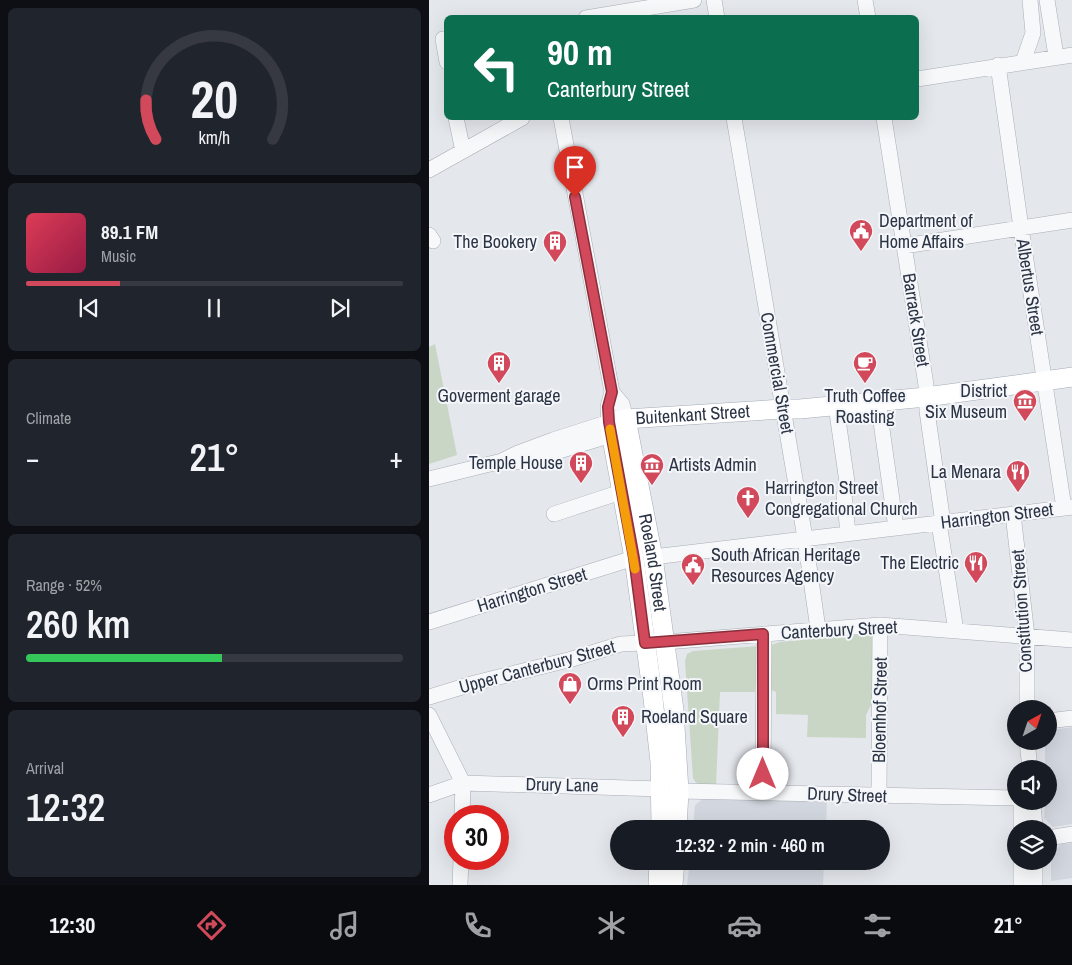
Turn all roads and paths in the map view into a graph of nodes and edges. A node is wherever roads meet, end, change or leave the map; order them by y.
1 (694, 0) edge
2 (714, 0) edge
3 (865, 0) edge
4 (1030, 0) edge
5 (1047, 0) edge
6 (604, 15) edge
7 (716, 15) edge
8 (868, 15) edge
9 (440, 40) edge
10 (444, 54) edge
11 (1072, 54) edge
12 (1056, 56) junction
13 (1023, 62) junction
14 (998, 65) junction
15 (919, 79) edge
16 (456, 120) edge
17 (518, 120) edge
18 (561, 120) edge
19 (734, 120) edge
20 (884, 120) edge
21 (463, 151) junction
22 (448, 159) junction
23 (429, 163) edge
24 (429, 170) edge
25 (1072, 220) edge
26 (1021, 228) junction
27 (904, 246) junction
28 (1072, 377) edge
29 (1045, 381) junction
30 (926, 397) junction
31 (878, 401) junction
32 (836, 406) junction
33 (789, 411) junction
34 (618, 427) junction
35 (429, 479) edge
36 (621, 492) junction
37 (1068, 507) edge
38 (553, 514) dead end
39 (1013, 514) junction
40 (941, 523) junction
41 (896, 528) junction
42 (848, 533) junction
43 (805, 538) junction
44 (653, 557) junction
45 (634, 558) junction
46 (429, 622) edge
47 (881, 625) junction
48 (818, 629) junction
49 (956, 631) junction
50 (763, 634) junction
51 (1027, 636) junction
52 (1072, 640) edge
53 (665, 642) junction
54 (645, 643) junction
55 (429, 697) edge
56 (1027, 700) edge
57 (429, 716) edge
58 (1072, 718) edge
59 (1057, 720) edge
60 (463, 783) junction
61 (670, 790) junction
62 (763, 792) junction
63 (429, 794) edge
64 (879, 796) junction
65 (1007, 798) edge
66 (462, 805) edge
67 (663, 820) edge
68 (675, 820) edge
69 (1072, 834) edge
70 (1057, 836) edge
71 (461, 870) edge
72 (659, 870) edge
73 (674, 870) edge
74 (1021, 870) edge
75 (1035, 870) edge
76 (460, 885) edge
77 (658, 885) edge
78 (673, 885) edge
79 (1021, 885) edge
80 (1035, 885) edge

1 - 6 street
2 - 7 street
3 - 8 street
4 - 13 street
5 - 12 street
9 - 10 street
11 - 12 street
12 - 13 street
13 - 14 street
14 - 15 street
14 - 26 street, Albertus Street
16 - 21 street
17 - 21 street
18 - 34 street, Roeland Street
19 - 33 street, Commercial Street
20 - 27 street, Barrack Street
21 - 22 street
22 - 23 street
22 - 24 street
25 - 26 street
26 - 27 street
26 - 29 street, Albertus Street
27 - 30 street, Barrack Street
28 - 29 main road, Buitenkant Street
29 - 30 main road, Buitenkant Street
29 - 37 street, Albertus Street
30 - 31 main road, Buitenkant Street
30 - 40 street, Barrack Street
31 - 32 main road, Buitenkant Street
31 - 41 street
32 - 33 main road, Buitenkant Street
32 - 42 street
33 - 34 main road, Buitenkant Street
33 - 43 street, Commercial Street
34 - 35 street, Buitenkant Street
34 - 36 main road, Roeland Street
34 - 44 main road, Roeland Street
36 - 38 street
36 - 45 main road, Roeland Street
37 - 39 street, Harrington Street
39 - 40 street, Harrington Street
39 - 51 street, Constitution Street
40 - 41 street, Harrington Street
40 - 49 street, Barrack Street
41 - 42 street, Harrington Street
42 - 43 street, Harrington Street
43 - 44 street, Harrington Street
43 - 48 street, Commercial Street
44 - 53 main road, Roeland Street
45 - 46 street, Harrington Street
45 - 54 main road, Roeland Street
47 - 48 street, Canterbury Street
47 - 49 street, Canterbury Street
47 - 64 street, Bloemhof Street
48 - 50 street, Canterbury Street
49 - 51 street, Canterbury Street
50 - 53 street, Canterbury Street
50 - 62 street
51 - 52 street, Canterbury Street
51 - 56 street, Constitution Street
53 - 54 street, Canterbury Street
53 - 61 main road, Roeland Street
54 - 55 street, Upper Canterbury Street
54 - 61 main road, Roeland Street
57 - 60 street
58 - 59 street
60 - 61 street, Drury Lane
60 - 63 street, Drury Lane
60 - 66 street
61 - 62 street, Drury Street
61 - 67 main road, Roeland Street
61 - 68 main road, Roeland Street
62 - 64 street, Drury Street
64 - 65 street, Drury Street
69 - 70 street
71 - 76 street
72 - 77 main road
73 - 78 main road
74 - 79 street
75 - 80 street

